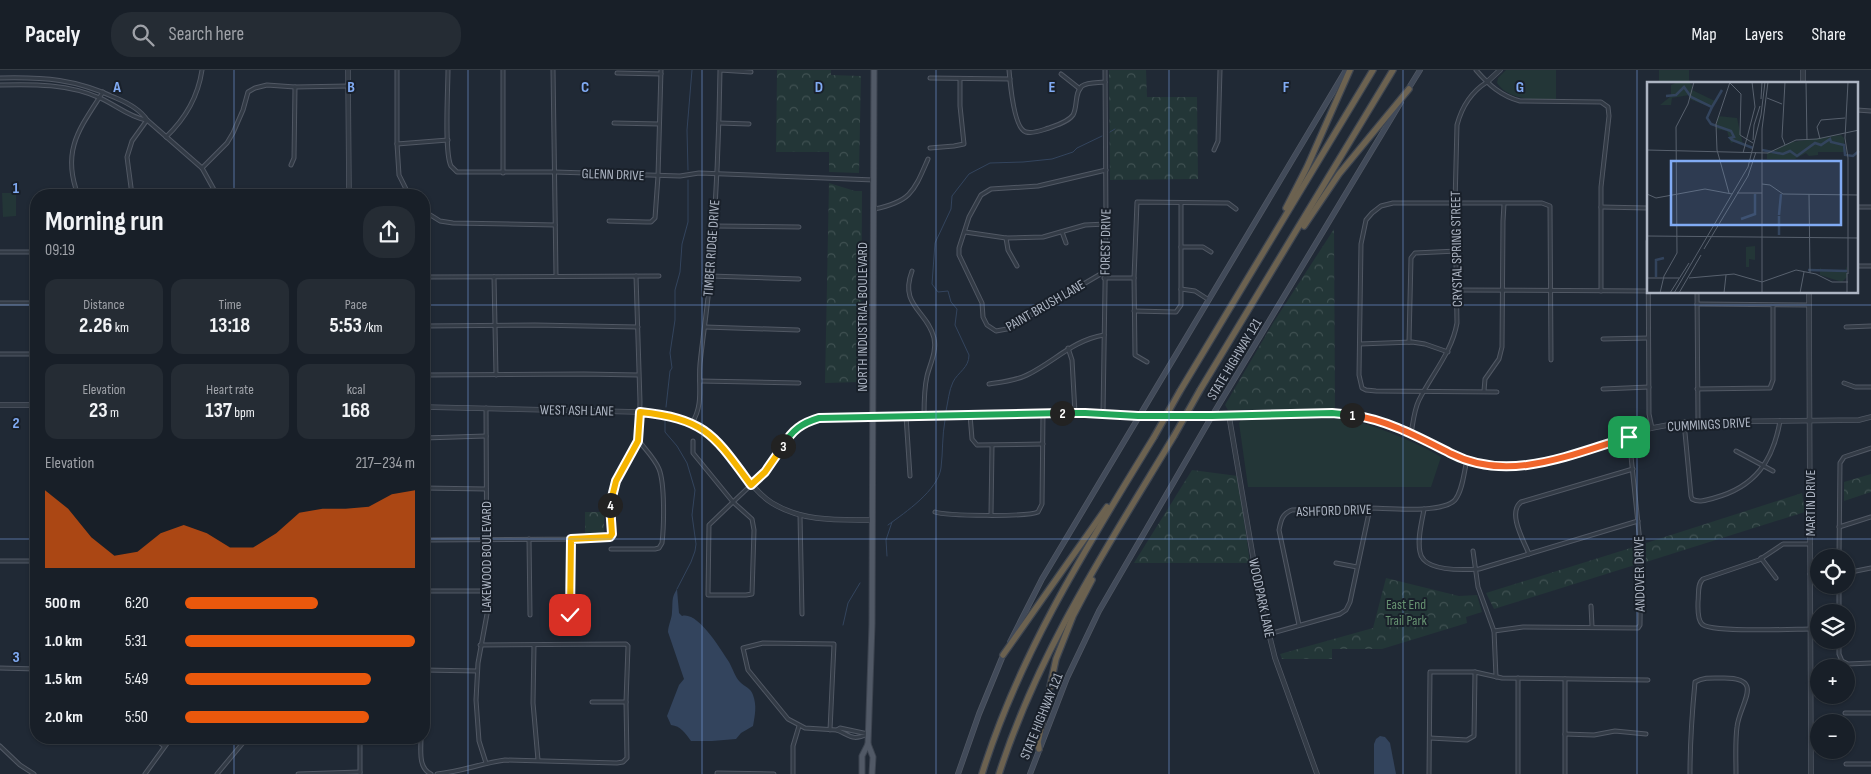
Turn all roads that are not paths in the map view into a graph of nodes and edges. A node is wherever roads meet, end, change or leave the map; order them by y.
1 (202, 70) edge
2 (348, 70) edge
3 (397, 70) edge
4 (448, 70) edge
5 (503, 70) edge
6 (554, 70) edge
7 (720, 70) edge
8 (874, 70) edge
9 (1009, 70) edge
10 (1105, 70) edge
11 (1220, 70) edge
12 (1346, 70) edge
13 (1350, 70) edge
14 (1373, 70) edge
15 (1393, 70) edge
16 (1420, 70) edge
17 (1476, 70) edge
18 (1500, 70) edge
19 (661, 72) edge
20 (750, 72) dead end
21 (617, 73) dead end
22 (1061, 74) dead end
23 (0, 78) edge
24 (13, 78) junction
25 (930, 78) dead end
26 (960, 79) junction
27 (1010, 79) junction
28 (61, 80) junction
29 (1105, 82) junction
30 (1487, 82) junction
31 (13, 84) junction
32 (0, 85) edge
33 (59, 86) junction
34 (348, 86) junction
35 (295, 88) junction
36 (1409, 88) junction
37 (1080, 89) junction
38 (103, 92) junction
39 (99, 97) junction
40 (1858, 110) edge
41 (1871, 111) edge
42 (147, 120) junction
43 (614, 123) dead end
44 (719, 123) junction
45 (659, 124) junction
46 (749, 124) dead end
47 (166, 137) junction
48 (448, 140) junction
49 (397, 144) junction
50 (930, 148) dead end
51 (1214, 150) dead end
52 (928, 159) dead end
53 (291, 165) dead end
54 (202, 168) junction
55 (1106, 170) junction
56 (555, 172) junction
57 (503, 173) junction
58 (716, 174) junction
59 (658, 176) junction
60 (874, 180) junction
61 (77, 189) edge
62 (131, 189) edge
63 (213, 189) edge
64 (349, 189) edge
65 (406, 189) edge
66 (1181, 203) junction
67 (1455, 203) junction
68 (1504, 204) junction
69 (1602, 207) junction
70 (1858, 207) edge
71 (1871, 207) edge
72 (1647, 208) edge
73 (873, 209) junction
74 (1236, 209) dead end
75 (430, 215) edge
76 (609, 221) dead end
77 (1106, 224) junction
78 (555, 225) junction
79 (713, 226) junction
80 (1279, 226) junction
81 (799, 227) dead end
82 (965, 232) junction
83 (1062, 232) junction
84 (1006, 238) junction
85 (1291, 240) junction
86 (1066, 243) dead end
87 (1181, 247) junction
88 (1457, 251) junction
89 (0, 252) edge
90 (30, 252) edge
91 (1211, 252) dead end
92 (1017, 266) dead end
93 (1858, 266) edge
94 (1871, 266) edge
95 (912, 271) dead end
96 (1104, 272) junction
97 (556, 276) junction
98 (636, 276) junction
99 (659, 276) dead end
100 (710, 276) junction
101 (430, 277) edge
102 (494, 277) junction
103 (1104, 278) junction
104 (1134, 278) junction
105 (799, 279) dead end
106 (1181, 289) junction
107 (1457, 290) junction
108 (1503, 290) junction
109 (1551, 290) junction
110 (1601, 291) junction
111 (1647, 291) edge
112 (1648, 294) edge
113 (1697, 294) edge
114 (1809, 294) edge
115 (1209, 300) junction
116 (0, 303) edge
117 (30, 304) edge
118 (1697, 304) junction
119 (1773, 305) junction
120 (1808, 305) junction
121 (1134, 311) junction
122 (430, 326) edge
123 (494, 326) junction
124 (1871, 326) edge
125 (638, 327) junction
126 (704, 327) junction
127 (1846, 327) dead end
128 (798, 330) dead end
129 (1104, 334) junction
130 (1648, 338) junction
131 (1603, 339) dead end
132 (1409, 342) junction
133 (1360, 344) junction
134 (1068, 348) junction
135 (1448, 352) junction
136 (0, 354) edge
137 (30, 354) edge
138 (1551, 360) dead end
139 (1147, 362) dead end
140 (430, 375) edge
141 (496, 375) junction
142 (638, 375) junction
143 (700, 380) junction
144 (799, 383) dead end
145 (1844, 383) dead end
146 (989, 384) dead end
147 (1649, 387) junction
148 (1871, 387) edge
149 (1603, 389) dead end
150 (1697, 389) junction
151 (1424, 391) junction
152 (1484, 391) junction
153 (1497, 392) dead end
154 (0, 405) edge
155 (30, 405) edge
156 (430, 407) edge
157 (486, 408) junction
158 (640, 412) junction
159 (1043, 413) junction
160 (1075, 413) junction
161 (970, 414) junction
162 (1103, 414) junction
163 (906, 416) junction
164 (924, 416) junction
165 (1138, 416) junction
166 (1212, 416) junction
167 (1229, 416) junction
168 (873, 417) junction
169 (1871, 417) edge
170 (1780, 421) junction
171 (1809, 421) junction
172 (1684, 422) junction
173 (1698, 422) junction
174 (692, 423) junction
175 (1652, 428) junction
176 (1411, 434) junction
177 (486, 436) junction
178 (1629, 437) junction
179 (430, 438) edge
180 (638, 441) junction
181 (694, 441) dead end
182 (1042, 444) junction
183 (992, 446) junction
184 (1871, 448) edge
185 (1736, 451) dead end
186 (1467, 460) junction
187 (1764, 466) junction
188 (1632, 469) junction
189 (1773, 471) dead end
190 (910, 476) dead end
191 (751, 485) junction
192 (430, 488) edge
193 (486, 489) junction
194 (1115, 501) junction
195 (732, 502) junction
196 (1370, 508) junction
197 (1424, 509) junction
198 (935, 512) dead end
199 (991, 514) junction
200 (800, 515) junction
201 (1871, 517) edge
202 (872, 520) junction
203 (1123, 521) junction
204 (1638, 521) junction
205 (1839, 527) junction
206 (486, 539) junction
207 (529, 539) junction
208 (571, 539) junction
209 (430, 540) edge
210 (1810, 544) junction
211 (611, 549) dead end
212 (1810, 549) edge
213 (1839, 549) edge
214 (1473, 551) dead end
215 (1529, 554) junction
216 (1761, 558) junction
217 (0, 561) edge
218 (30, 561) edge
219 (1336, 563) dead end
220 (1357, 567) junction
221 (1871, 568) edge
222 (1475, 569) junction
223 (1855, 571) edge
224 (1776, 578) dead end
225 (430, 591) edge
226 (486, 591) junction
227 (1591, 606) dead end
228 (802, 614) dead end
229 (530, 615) dead end
230 (570, 615) dead end
231 (1299, 625) junction
232 (1592, 626) junction
233 (1810, 629) edge
234 (1494, 631) junction
235 (1269, 634) junction
236 (480, 645) junction
237 (534, 645) junction
238 (1811, 649) edge
239 (1839, 649) edge
240 (1003, 656) junction
241 (1871, 663) edge
242 (0, 668) edge
243 (30, 669) edge
244 (430, 670) edge
245 (477, 671) junction
246 (1475, 672) junction
247 (1496, 677) junction
248 (1518, 678) junction
249 (1565, 679) junction
250 (1648, 680) dead end
251 (592, 702) dead end
252 (626, 702) junction
253 (1844, 713) dead end
254 (1871, 713) edge
255 (799, 726) junction
256 (851, 729) junction
257 (830, 730) junction
258 (837, 730) junction
259 (868, 734) junction
260 (1565, 734) junction
261 (1646, 734) dead end
262 (848, 736) junction
263 (1430, 738) junction
264 (162, 744) edge
265 (242, 744) edge
266 (360, 744) edge
267 (421, 744) edge
268 (868, 744) junction
269 (0, 746) edge
270 (164, 746) joint
271 (1039, 750) junction
272 (538, 760) junction
273 (486, 763) junction
274 (1846, 764) dead end
275 (1871, 764) edge
276 (360, 773) edge
277 (717, 773) dead end
278 (34, 774) edge
279 (145, 774) edge
280 (217, 774) edge
281 (298, 774) edge
282 (431, 774) edge
283 (437, 774) edge
284 (774, 774) edge
285 (793, 774) edge
286 (862, 774) edge
287 (872, 774) edge
288 (958, 774) edge
289 (982, 774) edge
290 (1000, 774) edge
291 (1030, 774) edge
292 (1317, 774) edge
293 (1429, 774) edge
294 (1518, 774) edge
295 (1566, 774) edge
296 (1690, 774) edge
297 (1736, 774) edge
298 (1811, 774) edge

1 - 47 street
2 - 34 street
3 - 49 street
4 - 48 street, GLENN DRIVE
5 - 57 street
6 - 56 street
7 - 20 street
7 - 44 street, TIMBER RIDGE DRIVE
8 - 60 main road, NORTH INDUSTRIAL BOULEVARD
9 - 27 street
10 - 29 street, FOREST DRIVE
11 - 51 street
12 - 115 main road
13 - 80 highway
14 - 80 highway
15 - 85 highway
16 - 36 main road, STATE HIGHWAY 121
17 - 30 street
18 - 30 street, CRYSTAL SPRING STREET
19 - 21 street
19 - 45 street
22 - 37 street
23 - 24 street
24 - 28 street
24 - 31 street
25 - 26 street
26 - 27 street
26 - 50 street
27 - 37 street
28 - 33 street
28 - 38 street
29 - 37 street
29 - 55 street, FOREST DRIVE
30 - 67 street, CRYSTAL SPRING STREET
30 - 69 street
31 - 32 street
31 - 33 street
33 - 39 street
34 - 35 street
34 - 64 street
35 - 53 street
35 - 54 street
36 - 85 highway
36 - 166 main road, STATE HIGHWAY 121
38 - 39 street
38 - 42 street
39 - 42 street
39 - 61 street
40 - 41 street
42 - 47 street
42 - 62 street
43 - 45 street
44 - 46 street
44 - 58 street, TIMBER RIDGE DRIVE
45 - 59 street
47 - 54 street
48 - 49 street
48 - 57 street, GLENN DRIVE
49 - 65 street
52 - 73 street
54 - 63 street
55 - 77 street, FOREST DRIVE
55 - 82 street, PAINT BRUSH LANE
56 - 57 street, GLENN DRIVE
56 - 59 street, GLENN DRIVE
56 - 78 street
58 - 59 street, GLENN DRIVE
58 - 60 street, GLENN DRIVE
58 - 79 street, TIMBER RIDGE DRIVE
59 - 76 street
60 - 73 main road, NORTH INDUSTRIAL BOULEVARD
66 - 74 street
66 - 87 street
66 - 104 street
67 - 68 street
67 - 88 street, CRYSTAL SPRING STREET
67 - 133 street
68 - 108 street
68 - 109 street
69 - 72 street
69 - 110 street
70 - 71 street
73 - 168 main road, NORTH INDUSTRIAL BOULEVARD
75 - 78 street
77 - 83 street
77 - 96 street, FOREST DRIVE
78 - 97 street
79 - 81 street
79 - 100 street, TIMBER RIDGE DRIVE
80 - 194 highway, bridge
82 - 84 street
82 - 96 street, PAINT BRUSH LANE
83 - 84 street
83 - 86 street
84 - 92 street
85 - 203 highway, bridge
87 - 91 street
87 - 106 street
88 - 107 street, CRYSTAL SPRING STREET
88 - 132 street
89 - 90 street
93 - 94 street
95 - 164 street
96 - 103 street, FOREST DRIVE
97 - 98 street
97 - 102 street
98 - 99 street
98 - 125 street
100 - 105 street
100 - 126 street, TIMBER RIDGE DRIVE
101 - 102 street
102 - 123 street
103 - 104 street, PAINT BRUSH LANE
103 - 129 street, FOREST DRIVE
104 - 121 street
106 - 115 street
106 - 121 street
107 - 108 street
107 - 135 street, CRYSTAL SPRING STREET
108 - 109 street
108 - 152 street
109 - 110 street
109 - 138 street
110 - 111 street
112 - 130 street
113 - 118 street
114 - 120 street, MARTIN DRIVE
115 - 165 main road
116 - 117 street
118 - 119 street
118 - 150 street
119 - 120 street
119 - 150 street
120 - 171 street, MARTIN DRIVE
121 - 139 street
122 - 123 street
123 - 125 street
123 - 141 street
124 - 127 street
125 - 142 street
126 - 128 street
126 - 143 street, TIMBER RIDGE DRIVE
129 - 134 street
129 - 162 street, FOREST DRIVE
130 - 131 street
130 - 147 street
132 - 133 street
132 - 135 street
133 - 151 street
134 - 146 street
134 - 160 street
135 - 151 street, CRYSTAL SPRING STREET
136 - 137 street
140 - 141 street
141 - 142 street
142 - 158 street
143 - 144 street
143 - 174 street, TIMBER RIDGE DRIVE
145 - 148 street
147 - 149 street
147 - 175 street
150 - 173 street
151 - 152 street
151 - 176 street, CRYSTAL SPRING STREET
152 - 153 street
154 - 155 street
156 - 157 street, WEST ASH LANE
157 - 158 street, WEST ASH LANE
157 - 177 street, LAKEWOOD BOULEVARD
158 - 174 street, WEST ASH LANE
158 - 180 street
159 - 160 street, CUMMINGS DRIVE
159 - 161 street, CUMMINGS DRIVE
159 - 182 street
160 - 162 street, CUMMINGS DRIVE
161 - 164 street, CUMMINGS DRIVE
161 - 183 street
162 - 165 street, CUMMINGS DRIVE
163 - 164 street, CUMMINGS DRIVE
163 - 168 street, CUMMINGS DRIVE
163 - 190 street
165 - 166 street, CUMMINGS DRIVE
165 - 240 main road
166 - 167 street, CUMMINGS DRIVE
166 - 271 main road, STATE HIGHWAY 121
167 - 176 street, CUMMINGS DRIVE
167 - 235 street, WOODPARK LANE
168 - 191 street
168 - 202 main road, NORTH INDUSTRIAL BOULEVARD
169 - 171 street, CUMMINGS DRIVE
170 - 171 street, CUMMINGS DRIVE
170 - 173 street, CUMMINGS DRIVE
170 - 187 street
171 - 210 street, MARTIN DRIVE
172 - 173 street, CUMMINGS DRIVE
172 - 175 street, CUMMINGS DRIVE
172 - 187 street
174 - 191 street, WEST ASH LANE
175 - 178 street, CUMMINGS DRIVE
176 - 186 street, CUMMINGS DRIVE
177 - 179 street
177 - 193 street, LAKEWOOD BOULEVARD
178 - 186 street, CUMMINGS DRIVE
178 - 188 street, ANDOVER DRIVE
180 - 208 street
180 - 211 street
181 - 195 street
182 - 183 street
182 - 199 street
183 - 199 street
184 - 205 street
185 - 187 street
186 - 197 street, ASHFORD DRIVE
187 - 189 street
188 - 204 street, ANDOVER DRIVE
188 - 215 street
191 - 195 street
191 - 200 street, WEST ASH LANE
192 - 193 street
193 - 206 street, LAKEWOOD BOULEVARD
194 - 240 highway
194 - 289 highway
195 - 195 street
196 - 197 street, ASHFORD DRIVE
196 - 220 street
196 - 231 street, ASHFORD DRIVE
197 - 222 street
198 - 199 street
200 - 202 street, WEST ASH LANE
200 - 228 street
201 - 205 street
202 - 259 main road, NORTH INDUSTRIAL BOULEVARD
203 - 271 highway
203 - 290 highway
204 - 215 street
204 - 232 street, ANDOVER DRIVE
205 - 213 street
206 - 207 street
206 - 209 street
206 - 226 street, LAKEWOOD BOULEVARD
207 - 208 street
207 - 229 street
208 - 230 street
210 - 212 street, MARTIN DRIVE
210 - 216 street
214 - 222 street
215 - 222 street
216 - 224 street
216 - 233 street
217 - 218 street
219 - 220 street
220 - 231 street
221 - 223 street
222 - 234 street
225 - 226 street
226 - 236 street, LAKEWOOD BOULEVARD
227 - 232 street
231 - 235 street
232 - 234 street, ANDOVER DRIVE
234 - 247 street
235 - 292 street, WOODPARK LANE
236 - 237 street
236 - 245 street, LAKEWOOD BOULEVARD
237 - 252 street
237 - 272 street
238 - 298 street, MARTIN DRIVE
239 - 241 street
240 - 288 main road
242 - 243 street
244 - 245 street
245 - 273 street, LAKEWOOD BOULEVARD
246 - 247 street
246 - 263 street
246 - 263 street
247 - 248 street
248 - 249 street
248 - 294 street
249 - 250 street
249 - 260 street
251 - 252 street
252 - 272 street
253 - 254 street
255 - 257 street
255 - 257 street
255 - 285 street
256 - 258 street
256 - 259 street
256 - 262 street
257 - 258 street
258 - 262 street
259 - 262 street
259 - 268 main road, NORTH INDUSTRIAL BOULEVARD
260 - 261 street
260 - 295 street
263 - 293 street
264 - 270 street
265 - 280 street
266 - 276 street
267 - 282 street
268 - 286 main road, NORTH INDUSTRIAL BOULEVARD
268 - 287 main road, NORTH INDUSTRIAL BOULEVARD
269 - 278 street
270 - 279 street
271 - 291 main road, STATE HIGHWAY 121
272 - 273 street
273 - 283 street
274 - 275 street
276 - 281 street
277 - 284 street
296 - 297 street

